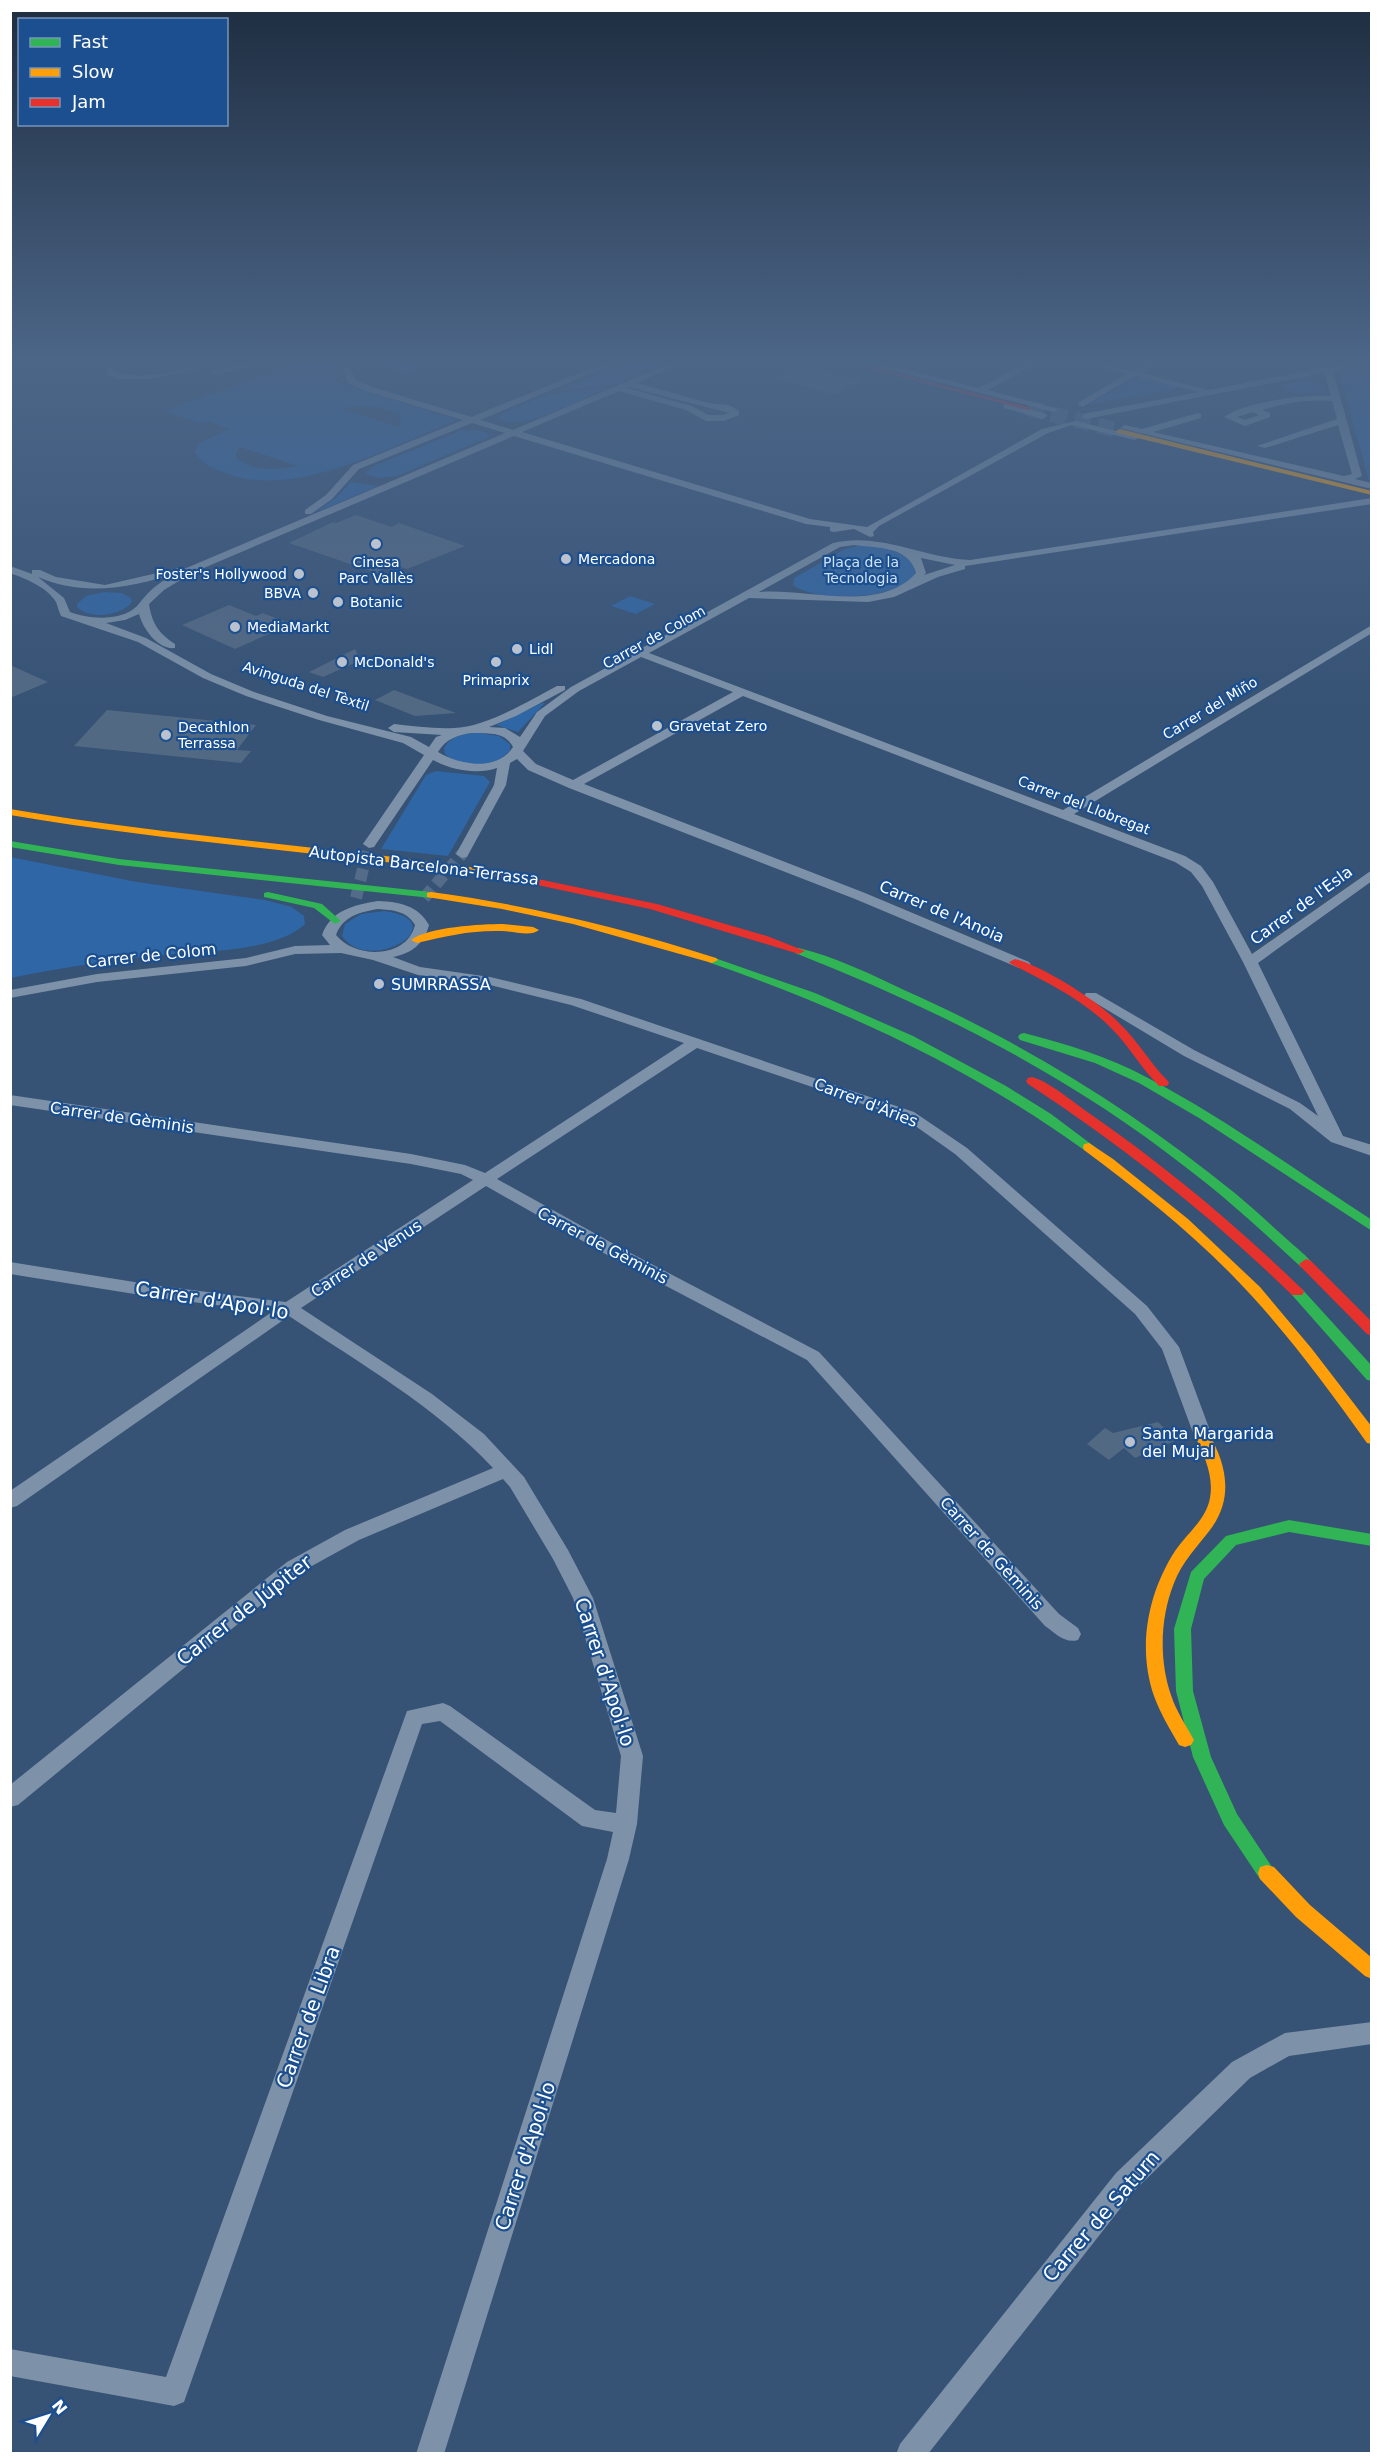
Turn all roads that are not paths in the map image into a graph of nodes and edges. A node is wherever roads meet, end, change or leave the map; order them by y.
1 (347, 477) edge
2 (411, 477) edge
3 (660, 477) edge
4 (948, 477) edge
5 (962, 477) edge
6 (1308, 477) edge
7 (1311, 477) edge
8 (1329, 477) edge
9 (1352, 477) edge
10 (1345, 479) junction
11 (1328, 482) junction
12 (1371, 493) edge
13 (1328, 506) junction
14 (809, 522) junction
15 (846, 526) junction
16 (869, 533) junction
17 (831, 535) junction
18 (854, 542) junction
19 (893, 547) junction
20 (905, 551) junction
21 (10, 561) edge
22 (979, 562) junction
23 (10, 569) edge
24 (909, 586) junction
25 (105, 587) junction
26 (740, 598) junction
27 (145, 603) junction
28 (62, 605) junction
29 (88, 621) junction
30 (1371, 628) edge
31 (640, 653) junction
32 (742, 692) junction
33 (472, 729) junction
34 (456, 732) junction
35 (518, 749) junction
36 (433, 754) junction
37 (504, 762) junction
38 (573, 785) junction
39 (10, 812) edge
40 (1066, 814) junction
41 (10, 843) edge
42 (369, 844) tunnel mouth
43 (10, 848) edge
44 (462, 854) tunnel mouth
45 (1371, 874) edge
46 (149, 879) dead end
47 (257, 893) dead end
48 (424, 898) tunnel mouth
49 (420, 920) junction
50 (333, 924) junction
51 (547, 933) dead end
52 (414, 943) junction
53 (340, 949) junction
54 (625, 949) dead end
55 (294, 950) junction
56 (376, 956) junction
57 (1015, 962) junction
58 (1250, 962) junction
59 (433, 972) junction
60 (10, 994) edge
61 (938, 1007) junction
62 (696, 1042) junction
63 (1016, 1072) dead end
64 (10, 1100) edge
65 (1203, 1115) junction
66 (1052, 1120) junction
67 (1337, 1139) junction
68 (1371, 1151) edge
69 (485, 1179) junction
70 (1341, 1207) junction
71 (1371, 1227) edge
72 (1371, 1232) edge
73 (10, 1268) edge
74 (289, 1308) junction
75 (1371, 1330) edge
76 (1371, 1376) edge
77 (1203, 1436) joint
78 (1371, 1439) edge
79 (506, 1470) junction
80 (10, 1501) edge
81 (1371, 1540) edge
82 (1071, 1634) dead end
83 (1214, 1790) junction
84 (10, 1798) edge
85 (626, 1824) junction
86 (1371, 1970) edge
87 (1371, 2033) edge
88 (10, 2362) edge
89 (430, 2454) edge
90 (910, 2454) edge

1 - 25 street
2 - 27 street
3 - 14 street
4 - 15 street
5 - 16 street
6 - 11 main road
7 - 11 main road
8 - 10 street
9 - 10 street
10 - 12 street
11 - 12 main road
11 - 13 street
12 - 13 street
13 - 22 street
14 - 15 street
14 - 17 street
15 - 16 street
15 - 17 street, Carrer de Colom
16 - 18 street, Carrer de Colom
16 - 19 street
17 - 18 street
17 - 33 street, Carrer de Colom
18 - 19 street
18 - 26 street, Carrer de Colom
19 - 20 street
20 - 22 street
20 - 24 street
21 - 25 street
22 - 24 street
23 - 28 street
24 - 26 street
25 - 27 street
25 - 28 street
26 - 31 street, Carrer de Colom
27 - 29 street
27 - 34 street, Avinguda del Tèxtil
28 - 29 street, Avinguda del Tèxtil
29 - 36 street, Avinguda del Tèxtil
30 - 40 street, Carrer del Miño
31 - 32 street, Carrer del Llobregat
31 - 35 street, Carrer de Colom
32 - 38 street
32 - 40 street, Carrer del Llobregat
33 - 34 street
33 - 35 street, Carrer de l'Anoia
34 - 36 street
35 - 37 street, Carrer de Colom
35 - 38 street, Carrer de l'Anoia
36 - 37 street
36 - 42 street
37 - 44 street
38 - 57 street, Carrer de l'Anoia
39 - 61 main road, Autopista Barcelona-Terrassa
40 - 58 street, Carrer del Llobregat
41 - 66 main road
43 - 46 main road
45 - 58 street, Carrer de l'Esla
47 - 50 main road
48 - 49 street
49 - 50 street, Carrer de Colom
49 - 52 street
50 - 53 street
50 - 55 street, Carrer de Colom
51 - 52 main road
52 - 56 street
52 - 59 street
53 - 55 street, Carrer de Colom
53 - 56 street, Carrer de Colom
54 - 66 main road
55 - 60 street, Carrer de Colom
56 - 59 street, Carrer d'Àries
57 - 65 main road
57 - 67 street, Carrer de l'Anoia
58 - 67 street, Carrer del Llobregat
59 - 62 street, Carrer d'Àries
61 - 65 main road
61 - 75 main road, Autopista Barcelona-Terrassa
62 - 69 street, Carrer de Venus
62 - 77 street, Carrer d'Àries
63 - 76 main road
64 - 69 street, Carrer de Gèminis
65 - 70 main road
66 - 78 main road
67 - 68 street
69 - 74 street, Carrer de Venus
69 - 82 street, Carrer de Gèminis
70 - 71 main road
70 - 72 main road
73 - 74 street, Carrer d'Apol·lo
74 - 79 street, Carrer d'Apol·lo
74 - 80 street, Carrer de Venus
77 - 83 main road
79 - 84 street, Carrer de Júpiter
79 - 85 street, Carrer d'Apol·lo
81 - 83 main road
83 - 86 main road
85 - 88 street, Carrer de Libra
85 - 89 street, Carrer d'Apol·lo
87 - 90 street, Carrer de Saturn

